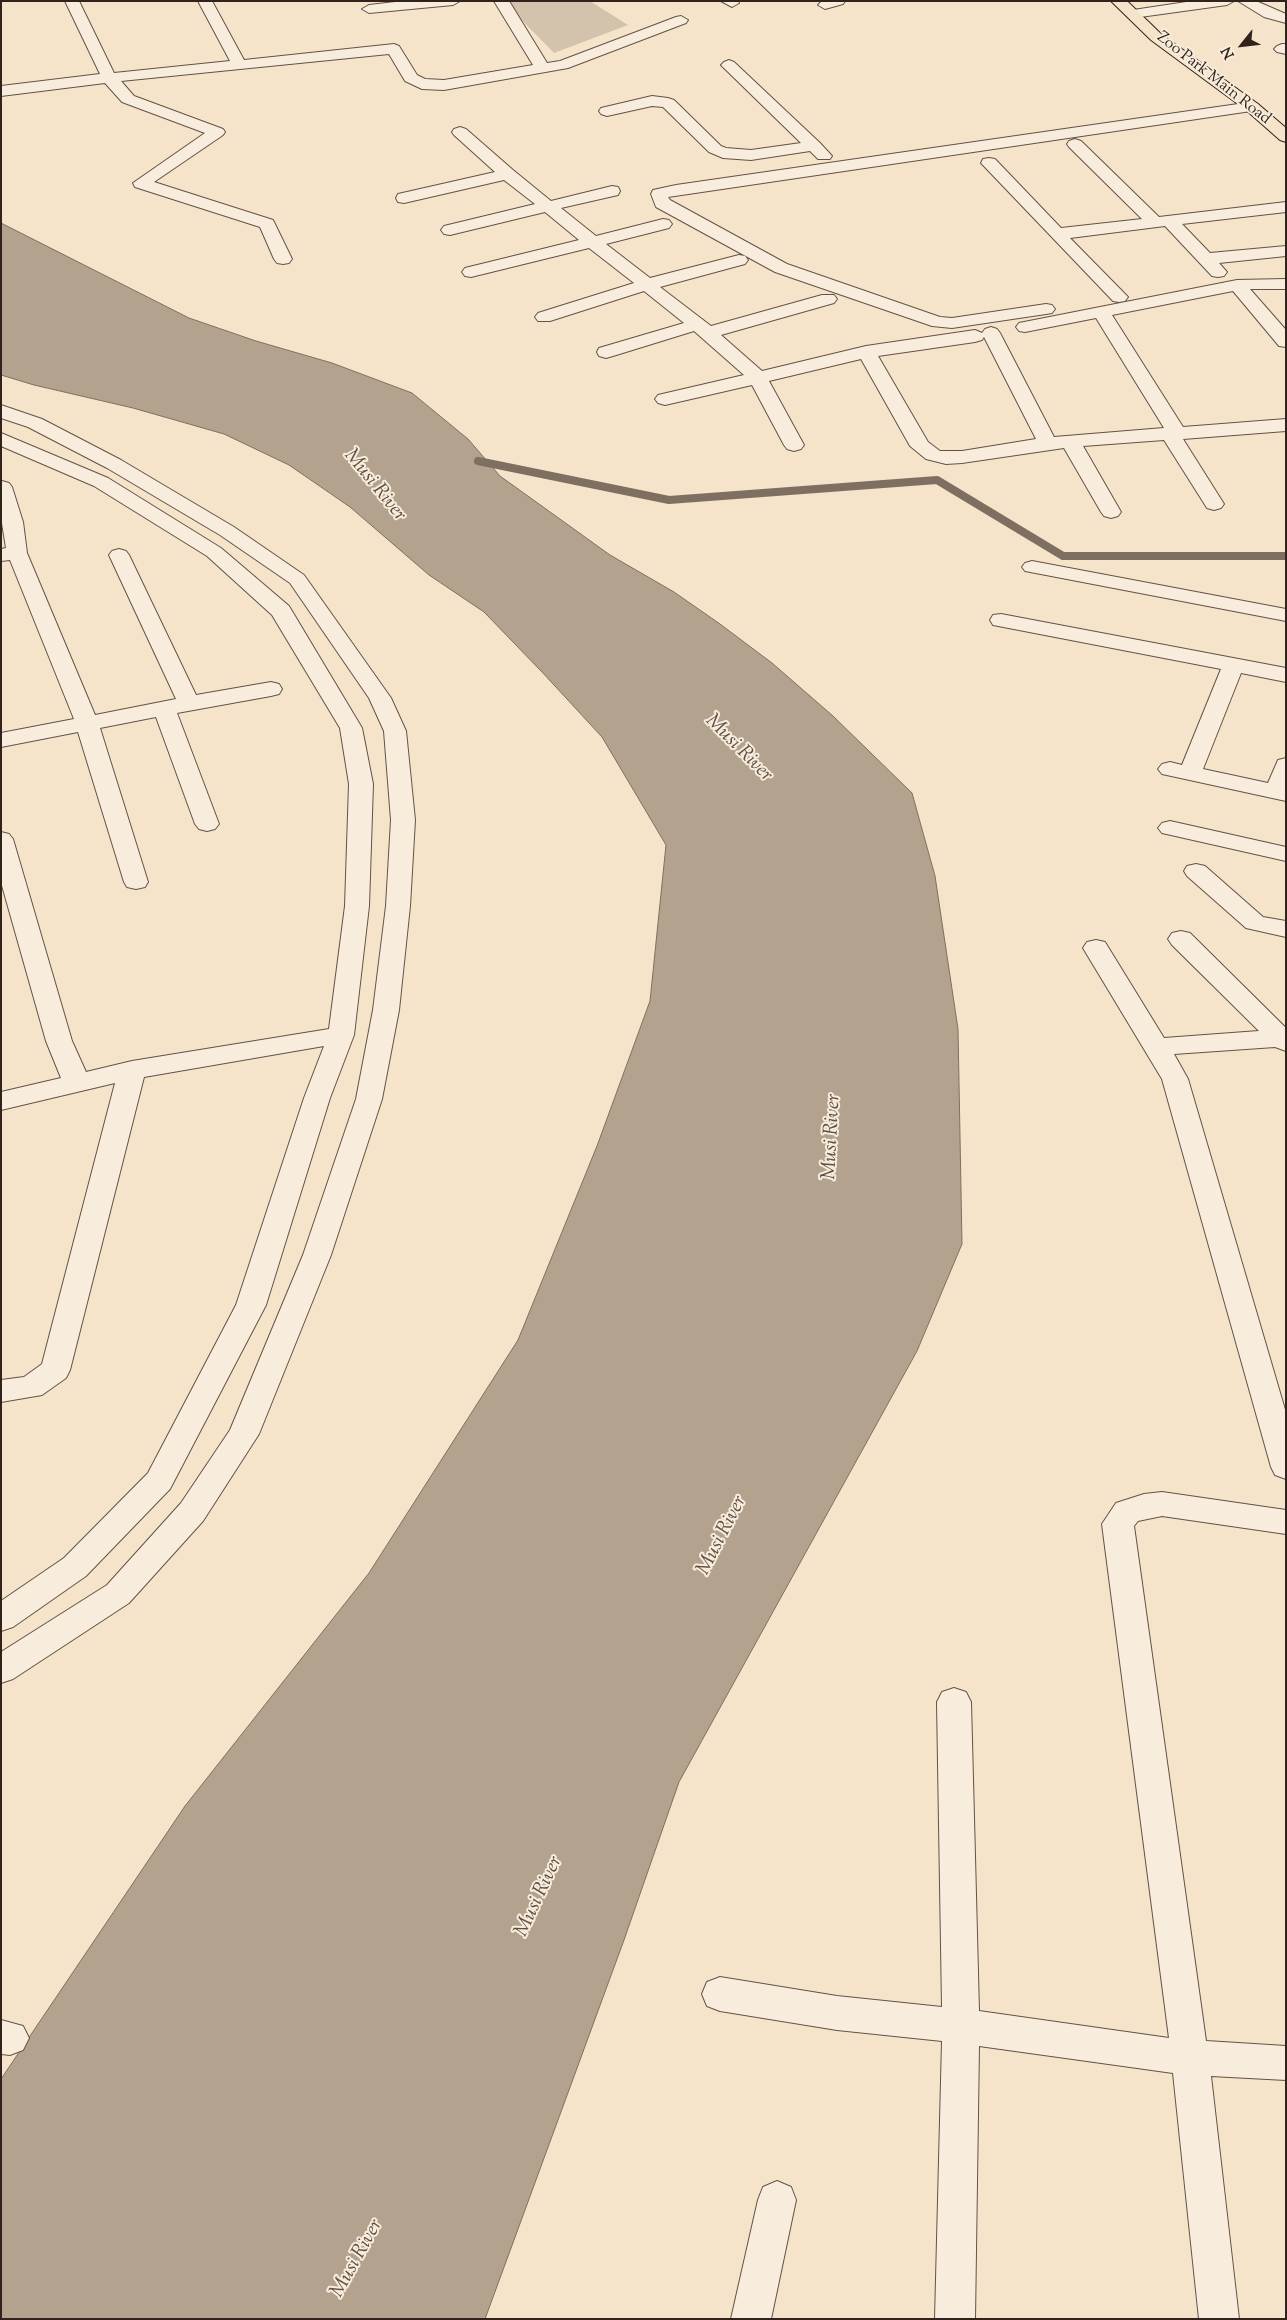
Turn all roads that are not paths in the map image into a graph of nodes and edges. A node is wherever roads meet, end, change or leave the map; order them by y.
1 (72, 1) edge
2 (205, 1) edge
3 (453, 1) edge
4 (501, 1) edge
5 (1118, 1) edge
6 (1226, 1) edge
7 (1245, 1) edge
8 (366, 5) edge
9 (1132, 14) junction
10 (1286, 19) edge
11 (681, 20) dead end
12 (394, 49) junction
13 (729, 65) dead end
14 (240, 66) junction
15 (542, 68) junction
16 (109, 78) junction
17 (1, 91) edge
18 (1252, 107) junction
19 (607, 111) dead end
20 (460, 132) dead end
21 (1286, 137) edge
22 (1075, 144) dead end
23 (814, 146) junction
24 (989, 163) dead end
25 (836, 167) junction
26 (507, 174) junction
27 (612, 191) dead end
28 (404, 198) dead end
29 (548, 206) junction
30 (1286, 207) edge
31 (1163, 222) junction
32 (663, 224) dead end
33 (450, 230) dead end
34 (1057, 234) junction
35 (594, 241) junction
36 (1286, 251) edge
37 (283, 259) dead end
38 (1205, 259) junction
39 (739, 260) dead end
40 (471, 272) dead end
41 (1220, 275) dead end
42 (1286, 284) edge
43 (646, 285) junction
44 (1237, 286) junction
45 (1120, 298) dead end
46 (828, 299) dead end
47 (1046, 309) dead end
48 (1102, 313) junction
49 (544, 317) dead end
50 (702, 329) junction
51 (990, 334) junction
52 (1286, 342) edge
53 (606, 352) dead end
54 (866, 352) junction
55 (758, 378) junction
56 (665, 399) dead end
57 (1, 411) edge
58 (1286, 426) edge
59 (1173, 433) junction
60 (1, 439) edge
61 (1072, 442) junction
62 (1048, 443) junction
63 (794, 445) dead end
64 (2, 487) edge
65 (1214, 504) dead end
66 (1111, 512) dead end
67 (9, 554) edge
68 (119, 555) dead end
69 (1032, 567) dead end
70 (1286, 615) edge
71 (1000, 620) dead end
72 (1233, 666) junction
73 (1286, 675) edge
74 (271, 690) dead end
75 (190, 703) junction
76 (164, 709) junction
77 (87, 723) junction
78 (1, 740) edge
79 (1286, 765) edge
80 (1281, 793) edge
81 (207, 824) dead end
82 (1170, 828) dead end
83 (1, 839) edge
84 (1286, 854) edge
85 (1196, 871) dead end
86 (136, 882) dead end
87 (1286, 929) edge
88 (1181, 939) dead end
89 (1096, 948) dead end
90 (341, 1035) junction
91 (1283, 1041) edge
92 (1157, 1047) junction
93 (132, 1070) junction
94 (77, 1083) junction
95 (1, 1101) edge
96 (1, 1391) edge
97 (1286, 1467) edge
98 (1286, 1522) edge
99 (1, 1618) edge
100 (1, 1669) edge
101 (954, 1702) dead end
102 (720, 1994) dead end
103 (960, 2026) junction
104 (1190, 2058) junction
105 (1286, 2064) edge
106 (777, 2200) dead end
107 (751, 2319) edge
108 (955, 2319) edge
109 (1219, 2319) edge

1 - 16 street
2 - 14 street
3 - 8 street
4 - 15 street
5 - 9 main road, Zoo Park Main Road
6 - 9 street
7 - 10 street
8 - 12 street
9 - 18 main road, Zoo Park Main Road
11 - 15 street
12 - 14 street
12 - 15 street
13 - 23 street
14 - 16 street
16 - 17 street
16 - 37 street
18 - 21 main road, Zoo Park Main Road
18 - 25 street
19 - 23 street
20 - 26 street
22 - 31 street
23 - 25 street
24 - 34 street
25 - 47 street
26 - 28 street
26 - 29 street
27 - 29 street
29 - 33 street
29 - 35 street
30 - 31 street
31 - 34 street
31 - 38 street
32 - 35 street
34 - 45 street
35 - 40 street
35 - 43 street
36 - 38 street
38 - 41 street
39 - 43 street
42 - 44 street
43 - 49 street
43 - 50 street
44 - 48 street
44 - 52 street
46 - 50 street
48 - 51 street
48 - 59 street
50 - 53 street
50 - 55 street
51 - 54 street
51 - 62 street
54 - 55 street
54 - 62 street
55 - 56 street
55 - 63 street
57 - 100 street
58 - 59 street
59 - 61 street
59 - 65 street
60 - 90 street
61 - 62 street
61 - 66 street
64 - 67 street
67 - 77 street
68 - 75 street
69 - 70 street
71 - 72 street
72 - 73 street
72 - 80 street
74 - 75 street
75 - 76 street
76 - 77 street
76 - 81 street
77 - 78 street
77 - 86 street
79 - 80 street
82 - 84 street
83 - 94 street
85 - 87 street
88 - 91 street
89 - 92 street
90 - 93 street
90 - 99 street
91 - 92 street
92 - 97 street
93 - 94 street
93 - 96 street
94 - 95 street
98 - 104 street
101 - 103 street
102 - 103 street
103 - 104 street
103 - 108 street
104 - 105 street
104 - 109 street
106 - 107 street

